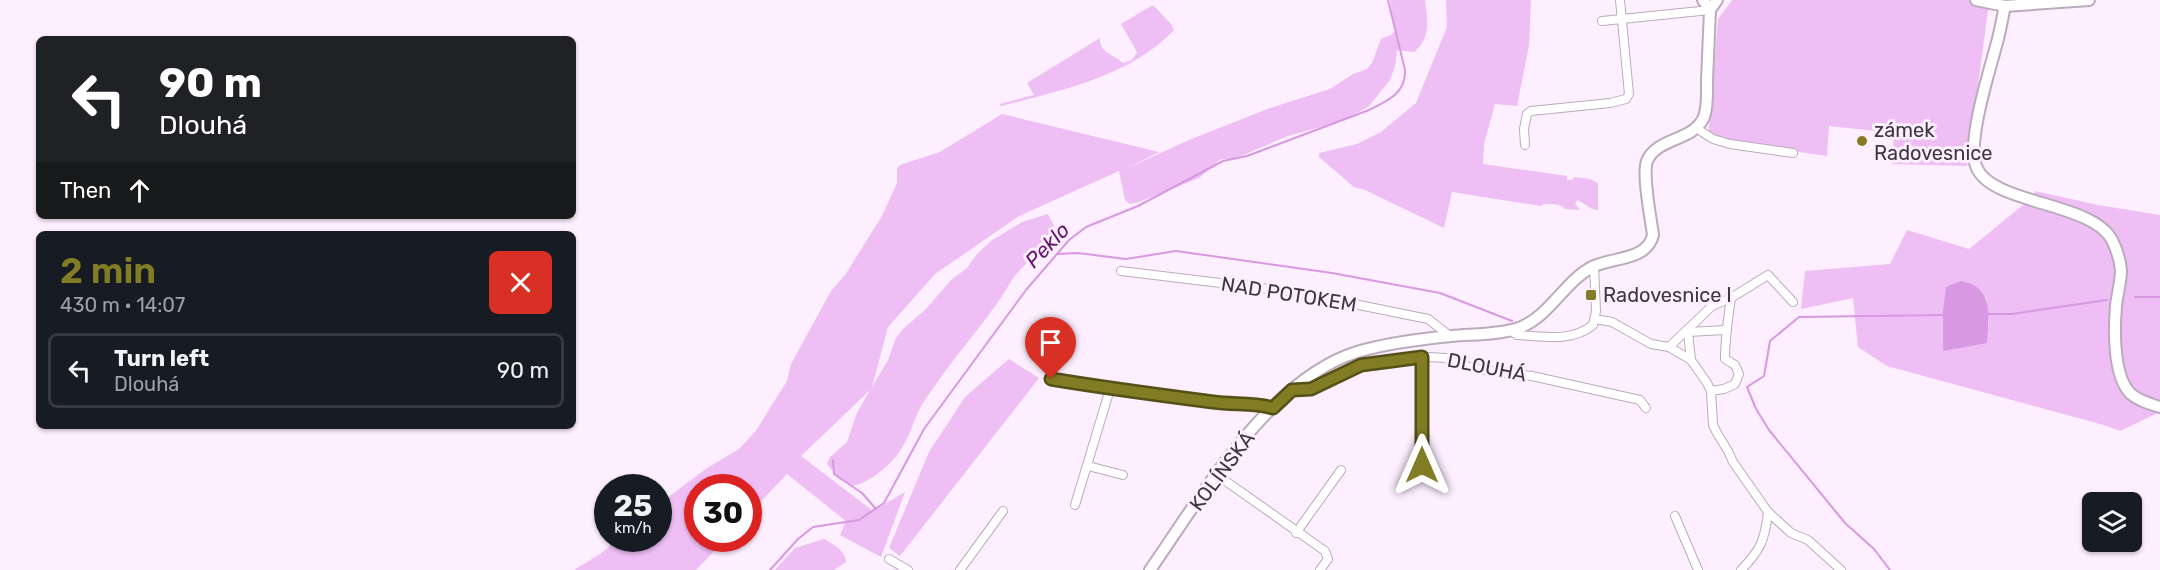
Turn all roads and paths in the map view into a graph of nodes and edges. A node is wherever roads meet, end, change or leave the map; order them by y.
1 (1620, 0) edge
2 (1703, 0) edge
3 (1717, 0) edge
4 (1976, 0) edge
5 (2089, 0) edge
6 (2005, 6) junction
7 (1710, 10) junction
8 (1622, 18) junction
9 (1602, 21) dead end
10 (1696, 128) junction
11 (1525, 144) dead end
12 (1793, 153) dead end
13 (1594, 266) junction
14 (1121, 271) dead end
15 (1731, 298) junction
16 (1793, 302) dead end
17 (1595, 319) junction
18 (1510, 330) junction
19 (1725, 330) junction
20 (1688, 332) junction
21 (1450, 336) junction
22 (1669, 347) junction
23 (1422, 357) junction
24 (1691, 360) junction
25 (1051, 379) dead end
26 (1110, 389) junction
27 (1292, 390) junction
28 (1711, 391) junction
29 (2160, 407) edge
30 (1273, 408) junction
31 (1646, 408) dead end
32 (1088, 465) junction
33 (1422, 465) dead end
34 (1341, 470) dead end
35 (1123, 475) dead end
36 (1216, 475) junction
37 (1075, 505) dead end
38 (1002, 511) dead end
39 (1768, 512) junction
40 (1675, 516) dead end
41 (1296, 533) junction
42 (889, 558) dead end
43 (908, 570) edge
44 (960, 570) edge
45 (1150, 570) edge
46 (1320, 570) edge
47 (1698, 570) edge
48 (1741, 570) edge
49 (1840, 570) edge

1 - 8 street
2 - 7 street
3 - 7 street
4 - 6 street
5 - 6 street
6 - 29 street
7 - 8 street
7 - 10 street
8 - 9 street
8 - 11 street
10 - 12 street
10 - 13 street, KOLÍNSKÁ
13 - 17 street
13 - 18 street, KOLÍNSKÁ
14 - 21 street, NAD POTOKEM
15 - 16 street
15 - 19 street
15 - 20 street
17 - 18 street, KOLÍNSKÁ
17 - 22 street
18 - 21 street, KOLÍNSKÁ
19 - 20 street
19 - 28 street
20 - 22 street
20 - 24 street
21 - 27 street, KOLÍNSKÁ
22 - 24 street
23 - 27 street, DLOUHÁ
23 - 31 street, DLOUHÁ
23 - 33 street
24 - 28 street
25 - 26 street
26 - 30 street
26 - 32 street
27 - 30 street, KOLÍNSKÁ
28 - 39 street
30 - 36 street, KOLÍNSKÁ
32 - 35 street
32 - 37 street
34 - 41 street
36 - 41 street
36 - 45 street, KOLÍNSKÁ
38 - 44 street
39 - 48 street
39 - 49 street
40 - 47 street
41 - 46 street
42 - 43 street

